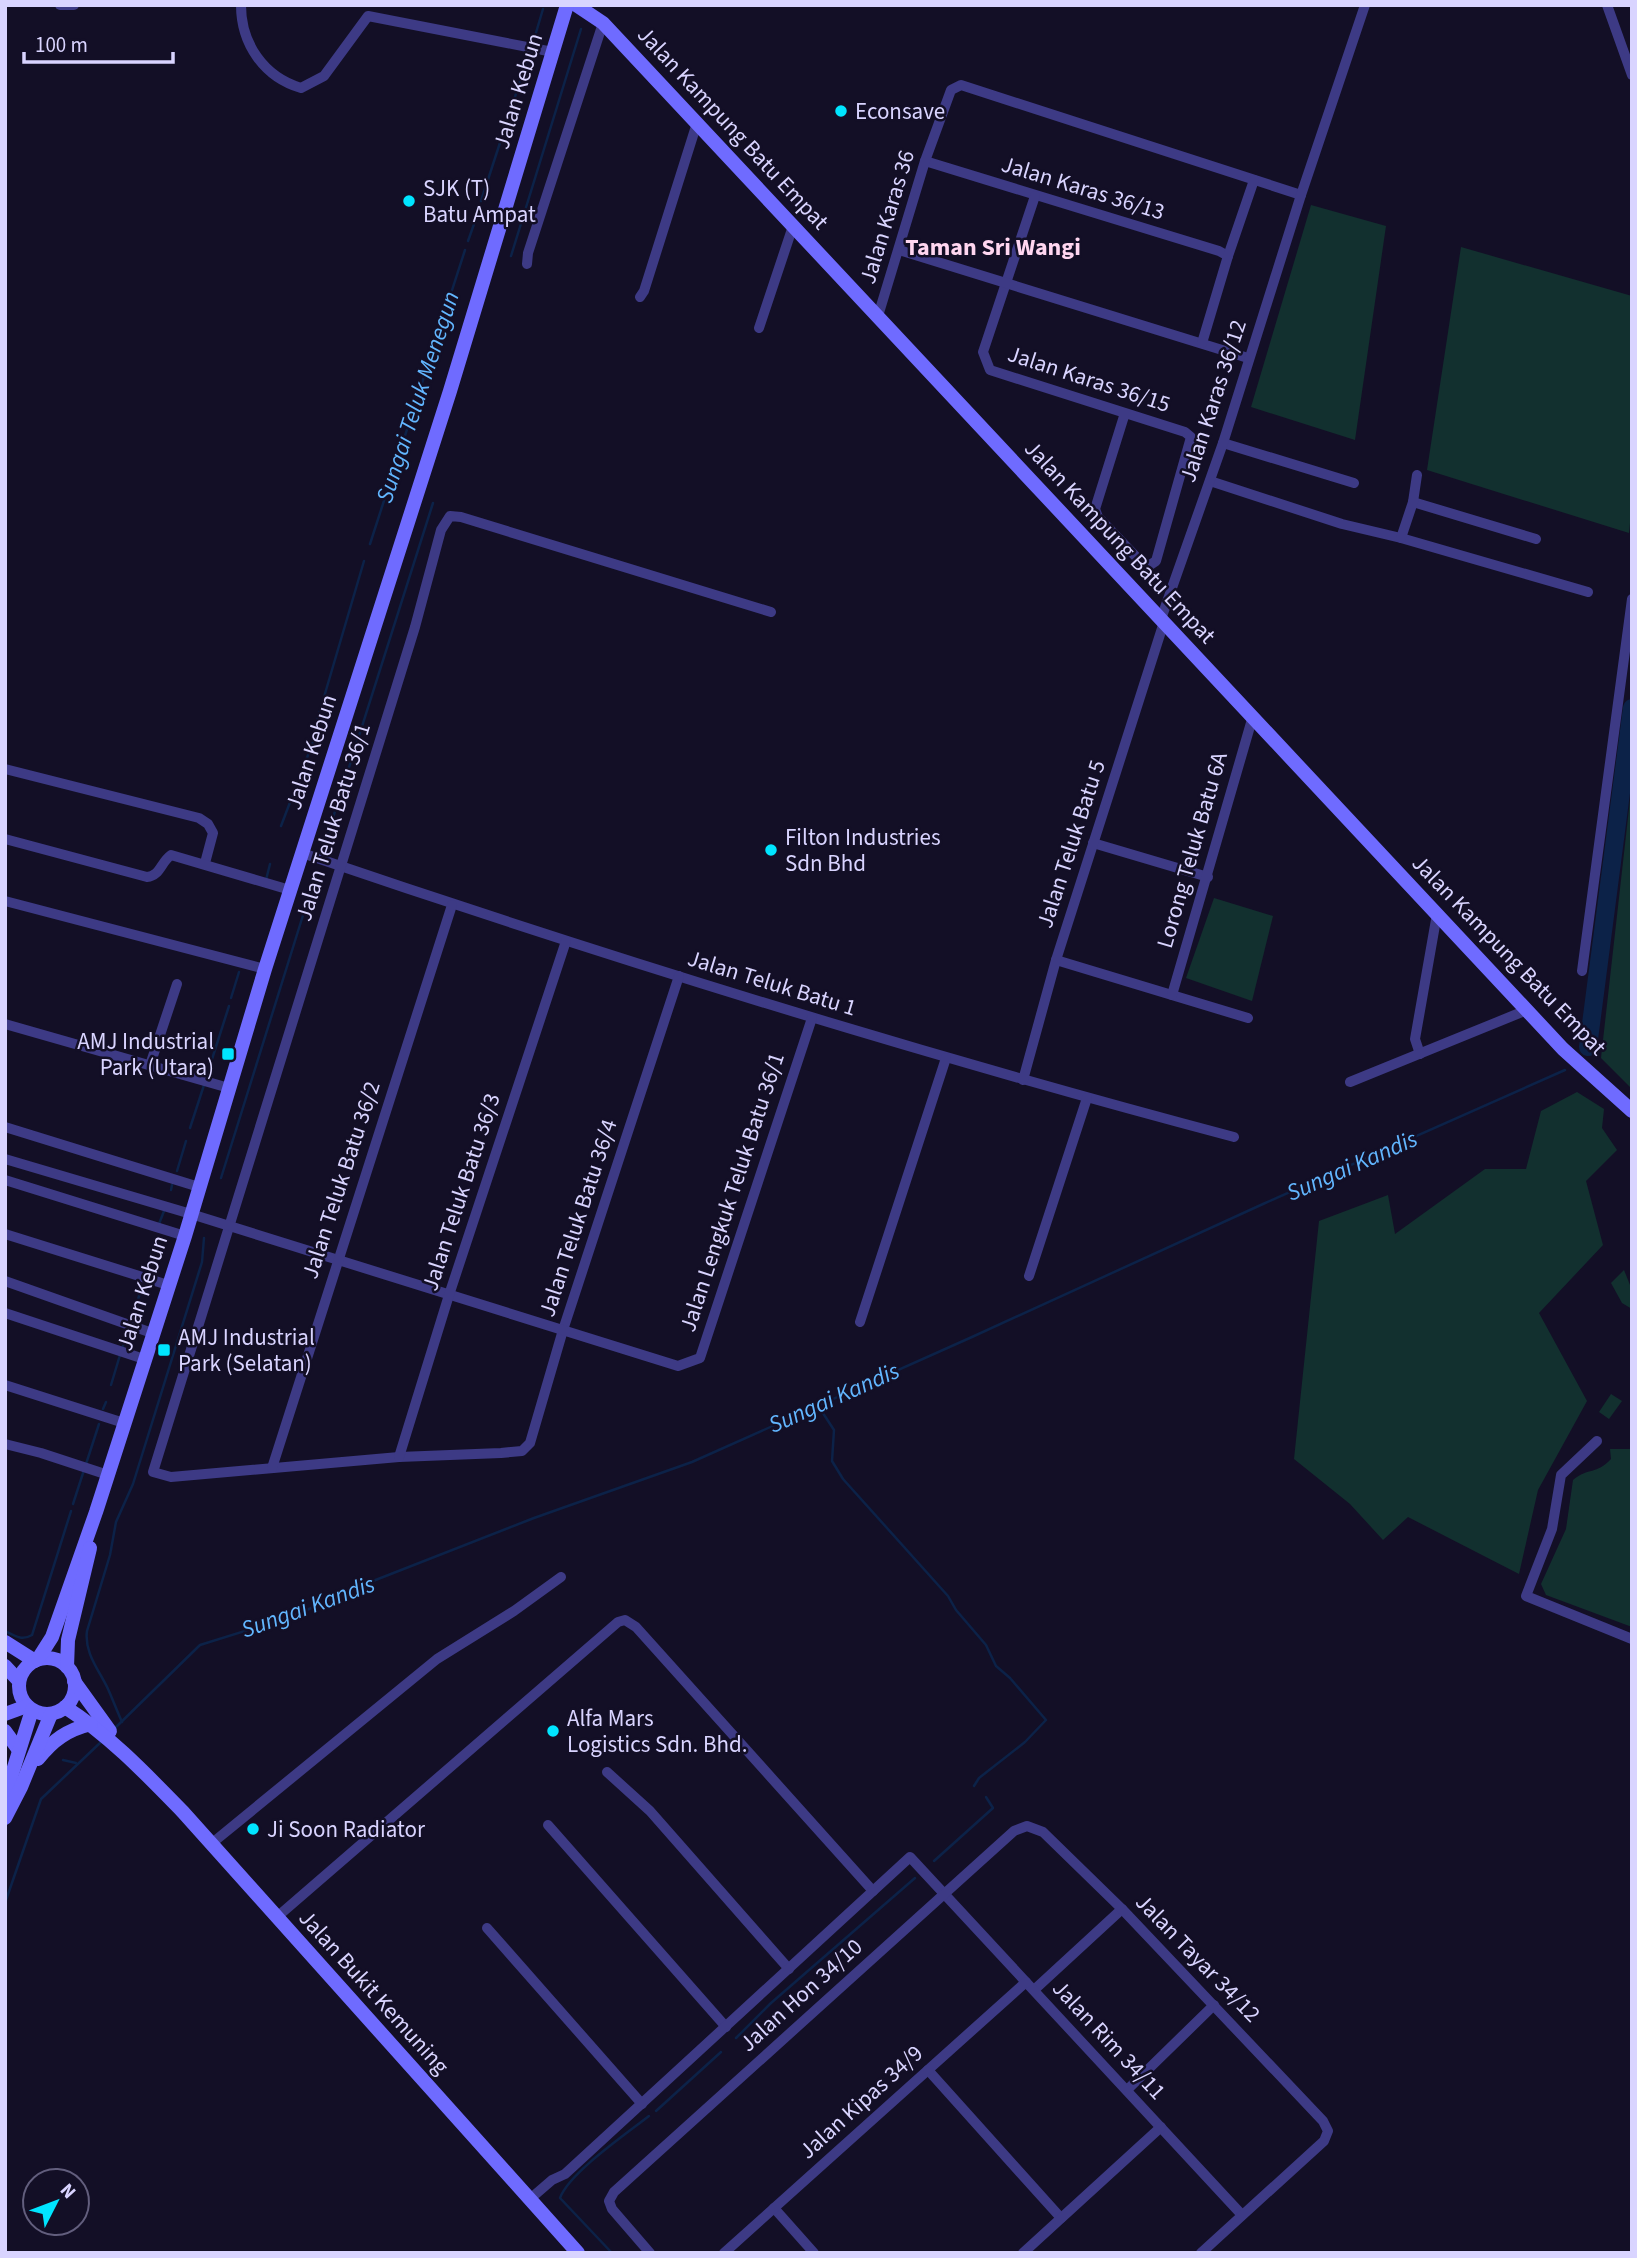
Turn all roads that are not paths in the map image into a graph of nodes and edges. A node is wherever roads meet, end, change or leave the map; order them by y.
1 (60, 5) edge
2 (74, 5) edge
3 (241, 5) edge
4 (567, 5) edge
5 (576, 5) edge
6 (1364, 5) edge
7 (1607, 6) edge
8 (603, 23) junction
9 (553, 52) junction
10 (1632, 75) edge
11 (696, 123) junction
12 (925, 161) junction
13 (1254, 180) junction
14 (1301, 195) junction
15 (1035, 196) junction
16 (793, 226) junction
17 (899, 250) junction
18 (1228, 256) junction
19 (527, 264) dead end
20 (1006, 283) junction
21 (640, 297) dead end
22 (878, 316) junction
23 (759, 328) dead end
24 (1202, 343) junction
25 (1248, 358) junction
26 (1125, 413) junction
27 (1223, 443) junction
28 (1417, 475) dead end
29 (1210, 481) junction
30 (1354, 483) dead end
31 (1413, 502) junction
32 (1402, 538) junction
33 (1536, 539) dead end
34 (1588, 592) dead end
35 (1632, 598) edge
36 (771, 612) dead end
37 (1163, 621) junction
38 (1252, 716) junction
39 (5, 769) edge
40 (5, 839) edge
41 (1093, 843) junction
42 (302, 853) junction
43 (205, 863) junction
44 (341, 866) junction
45 (1208, 877) junction
46 (290, 890) junction
47 (5, 901) edge
48 (452, 905) junction
49 (1437, 914) junction
50 (566, 941) junction
51 (1056, 960) junction
52 (265, 969) junction
53 (1581, 971) dead end
54 (679, 976) junction
55 (177, 984) dead end
56 (1172, 995) junction
57 (1527, 1010) junction
58 (812, 1018) junction
59 (1248, 1018) dead end
60 (5, 1024) edge
61 (1420, 1054) junction
62 (946, 1058) junction
63 (150, 1065) junction
64 (1023, 1080) junction
65 (1350, 1082) dead end
66 (229, 1088) junction
67 (1087, 1098) junction
68 (1632, 1111) edge
69 (5, 1127) edge
70 (1234, 1137) dead end
71 (5, 1160) edge
72 (5, 1180) edge
73 (199, 1187) junction
74 (191, 1214) junction
75 (230, 1227) junction
76 (5, 1234) edge
77 (185, 1236) junction
78 (337, 1260) junction
79 (1029, 1276) dead end
80 (5, 1280) edge
81 (168, 1285) junction
82 (449, 1295) junction
83 (5, 1314) edge
84 (860, 1322) dead end
85 (564, 1331) junction
86 (152, 1333) junction
87 (144, 1359) junction
88 (5, 1385) edge
89 (124, 1423) junction
90 (1597, 1441) dead end
91 (5, 1444) edge
92 (399, 1457) junction
93 (155, 1461) joint
94 (272, 1468) junction
95 (108, 1475) junction
96 (96, 1512) junction
97 (561, 1577) dead end
98 (1632, 1639) edge
99 (5, 1642) edge
100 (36, 1660) junction
101 (5, 1666) edge
102 (71, 1674) junction
103 (19, 1684) junction
104 (5, 1695) edge
105 (65, 1707) junction
106 (30, 1708) junction
107 (5, 1714) edge
108 (51, 1714) junction
109 (91, 1724) junction
110 (5, 1731) edge
111 (18, 1749) junction
112 (135, 1763) junction
113 (607, 1772) dead end
114 (21, 1787) junction
115 (7, 1813) edge
116 (548, 1825) dead end
117 (1027, 1826) joint
118 (211, 1844) junction
119 (873, 1891) junction
120 (944, 1894) junction
121 (1122, 1909) junction
122 (277, 1917) junction
123 (487, 1928) dead end
124 (789, 1969) junction
125 (1030, 1986) junction
126 (1214, 2005) junction
127 (726, 2027) junction
128 (928, 2070) junction
129 (1127, 2091) junction
130 (642, 2104) junction
131 (1161, 2127) junction
132 (530, 2199) junction
133 (774, 2208) junction
134 (1242, 2215) junction
135 (1061, 2218) junction
136 (578, 2253) edge
137 (650, 2253) edge
138 (724, 2253) edge
139 (814, 2253) edge
140 (1023, 2253) edge
141 (1201, 2253) edge

1 - 2 street
3 - 9 street
4 - 9 main road, Jalan Kebun
5 - 8 main road, Jalan Kampung Batu Empat
6 - 14 street, Jalan Karas 36/12
7 - 10 street
8 - 11 main road, Jalan Kampung Batu Empat
8 - 19 street
9 - 42 main road, Jalan Kebun
11 - 16 main road, Jalan Kampung Batu Empat
11 - 21 street
12 - 13 street, Jalan Karas 36
12 - 15 street, Jalan Karas 36/13
12 - 17 street, Jalan Karas 36
13 - 14 street
13 - 18 street
14 - 25 street, Jalan Karas 36/12
15 - 18 street, Jalan Karas 36/13
15 - 20 street
16 - 22 main road, Jalan Kampung Batu Empat
16 - 23 street
17 - 20 street
17 - 22 street, Jalan Karas 36
18 - 24 street
20 - 24 street
20 - 26 street, Jalan Karas 36/15
22 - 37 main road, Jalan Kampung Batu Empat
24 - 25 street
25 - 27 street, Jalan Karas 36/12
26 - 26 street, Jalan Karas 36/15
27 - 29 street, Jalan Karas 36/12
27 - 30 street
28 - 31 street
29 - 32 street
29 - 37 street, Jalan Karas 36/12
31 - 32 street
31 - 33 street
32 - 34 street
35 - 53 street
36 - 44 street, Jalan Teluk Batu 36/1
37 - 38 main road, Jalan Kampung Batu Empat
37 - 41 street, Jalan Teluk Batu 5
38 - 45 street, Lorong Teluk Batu 6A
38 - 49 main road, Jalan Kampung Batu Empat
39 - 43 street
40 - 43 street
41 - 45 street
41 - 51 street, Jalan Teluk Batu 5
42 - 44 street, Jalan Teluk Batu 1
42 - 46 main road, Jalan Kebun
43 - 46 street
44 - 48 street, Jalan Teluk Batu 1
44 - 75 street, Jalan Teluk Batu 36/1
45 - 56 street, Lorong Teluk Batu 6A
46 - 52 main road, Jalan Kebun
47 - 52 street
48 - 50 street, Jalan Teluk Batu 1
48 - 78 street, Jalan Teluk Batu 36/2
49 - 57 main road, Jalan Kampung Batu Empat
49 - 61 street
50 - 54 street, Jalan Teluk Batu 1
50 - 82 street, Jalan Teluk Batu 36/3
51 - 56 street
51 - 64 street, Jalan Teluk Batu 5
52 - 66 main road, Jalan Kebun
54 - 58 street, Jalan Teluk Batu 1
54 - 85 street, Jalan Teluk Batu 36/4
55 - 63 street
56 - 59 street
57 - 61 street
57 - 68 main road, Jalan Kampung Batu Empat
58 - 62 street, Jalan Teluk Batu 1
58 - 85 street, Jalan Lengkuk Teluk Batu 36/1
60 - 63 street
61 - 65 street
62 - 64 street, Jalan Teluk Batu 1
62 - 84 street
63 - 66 street
64 - 67 street, Jalan Teluk Batu 1
66 - 73 main road, Jalan Kebun
67 - 70 street, Jalan Teluk Batu 1
67 - 79 street
69 - 73 street
71 - 74 street
72 - 77 street
73 - 74 main road, Jalan Kebun
74 - 75 street
74 - 77 main road, Jalan Kebun
75 - 78 street
75 - 93 street, Jalan Teluk Batu 36/1
76 - 81 street
77 - 81 main road, Jalan Kebun
78 - 82 street
78 - 94 street, Jalan Teluk Batu 36/2
80 - 86 street
81 - 86 main road, Jalan Kebun
82 - 85 street
82 - 92 street, Jalan Teluk Batu 36/3
83 - 87 street
85 - 92 street, Jalan Teluk Batu 36/4
86 - 87 main road, Jalan Kebun
87 - 89 main road, Jalan Kebun
88 - 89 street
89 - 95 main road, Jalan Kebun
90 - 98 street
91 - 95 street
92 - 94 street, Jalan Teluk Batu 36/4
93 - 94 street, Jalan Teluk Batu 36/4
95 - 96 main road, Jalan Kebun
96 - 100 main road, Jalan Kebun
96 - 102 main road, Jalan Kebun
97 - 118 street
99 - 100 main road
100 - 102 main road
100 - 103 main road
101 - 103 main road
102 - 105 main road
102 - 112 main road, Jalan Bukit Kemuning
103 - 104 main road
103 - 106 main road
105 - 108 main road
105 - 109 main road, Jalan Bukit Kemuning
106 - 107 main road
106 - 108 main road
106 - 111 main road
108 - 114 main road
109 - 112 main road, Jalan Bukit Kemuning
109 - 114 main road
110 - 111 main road
111 - 115 main road
112 - 118 main road, Jalan Bukit Kemuning
113 - 124 street
114 - 115 main road
116 - 127 street
117 - 120 street, Jalan Hon 34/10
117 - 121 street, Jalan Tayar 34/12
118 - 122 main road, Jalan Bukit Kemuning
119 - 120 street, Jalan Rim 34/11
119 - 122 street
119 - 124 street
120 - 125 street, Jalan Rim 34/11
120 - 137 street, Jalan Hon 34/10
121 - 125 street, Jalan Kipas 34/9
121 - 126 street, Jalan Tayar 34/12
122 - 132 main road, Jalan Bukit Kemuning
123 - 130 street
124 - 127 street
125 - 128 street, Jalan Kipas 34/9
125 - 129 street, Jalan Rim 34/11
126 - 129 street
126 - 134 street, Jalan Tayar 34/12
127 - 130 street
128 - 133 street, Jalan Kipas 34/9
128 - 135 street
129 - 131 street, Jalan Rim 34/11
130 - 132 street
131 - 134 street, Jalan Rim 34/11
131 - 135 street
132 - 136 main road, Jalan Bukit Kemuning
133 - 138 street, Jalan Kipas 34/9
133 - 139 street
134 - 141 street
135 - 140 street

